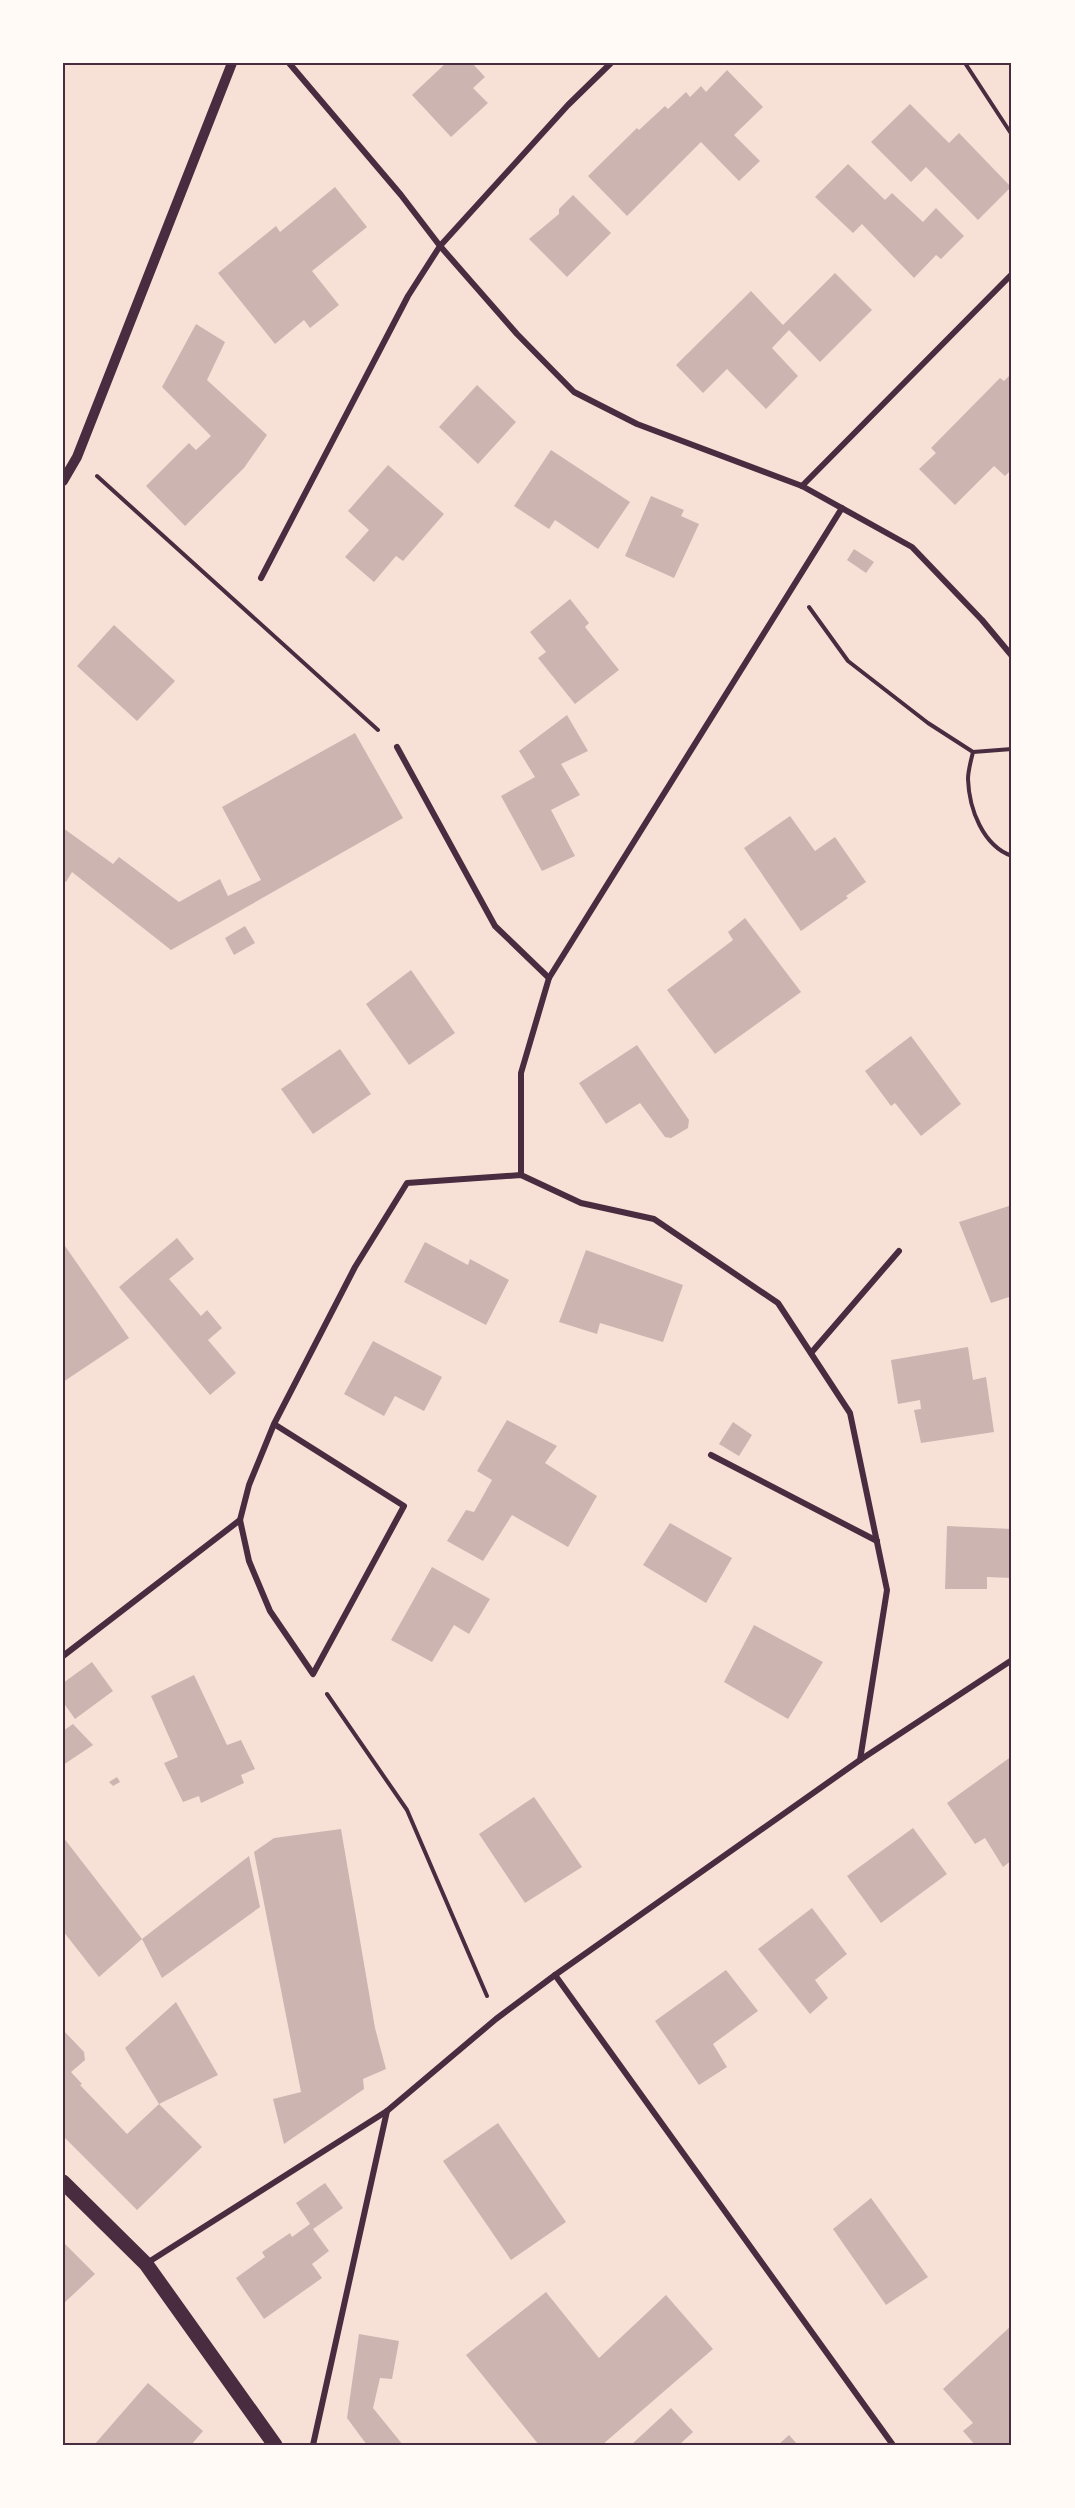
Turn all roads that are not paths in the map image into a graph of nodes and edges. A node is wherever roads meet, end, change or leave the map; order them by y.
1 (232, 63) edge
2 (289, 63) edge
3 (611, 63) edge
4 (440, 246) junction
5 (1012, 274) edge
6 (63, 481) edge
7 (802, 486) junction
8 (842, 508) junction
9 (261, 578) dead end
10 (1012, 656) edge
11 (397, 747) road end
12 (549, 978) junction
13 (521, 1175) junction
14 (899, 1251) dead end
15 (811, 1353) junction
16 (274, 1424) junction
17 (711, 1455) dead end
18 (240, 1520) junction
19 (877, 1541) junction
20 (63, 1656) edge
21 (1012, 1660) edge
22 (860, 1760) junction
23 (555, 1975) junction
24 (387, 2111) junction
25 (63, 2182) edge
26 (146, 2264) junction
27 (275, 2445) edge
28 (314, 2445) edge
29 (893, 2445) edge

1 - 6 street
2 - 4 street
3 - 4 street
4 - 7 street
4 - 9 street
5 - 7 street
7 - 8 street
8 - 10 street
8 - 12 street
11 - 12 street
12 - 13 street
13 - 15 street
13 - 16 street
14 - 15 street
15 - 19 street
16 - 18 street
16 - 18 street
17 - 19 street
18 - 20 street
19 - 22 street
21 - 22 street
22 - 23 street
23 - 24 street
23 - 29 street
24 - 26 street
24 - 28 street
25 - 26 main road
26 - 27 main road

